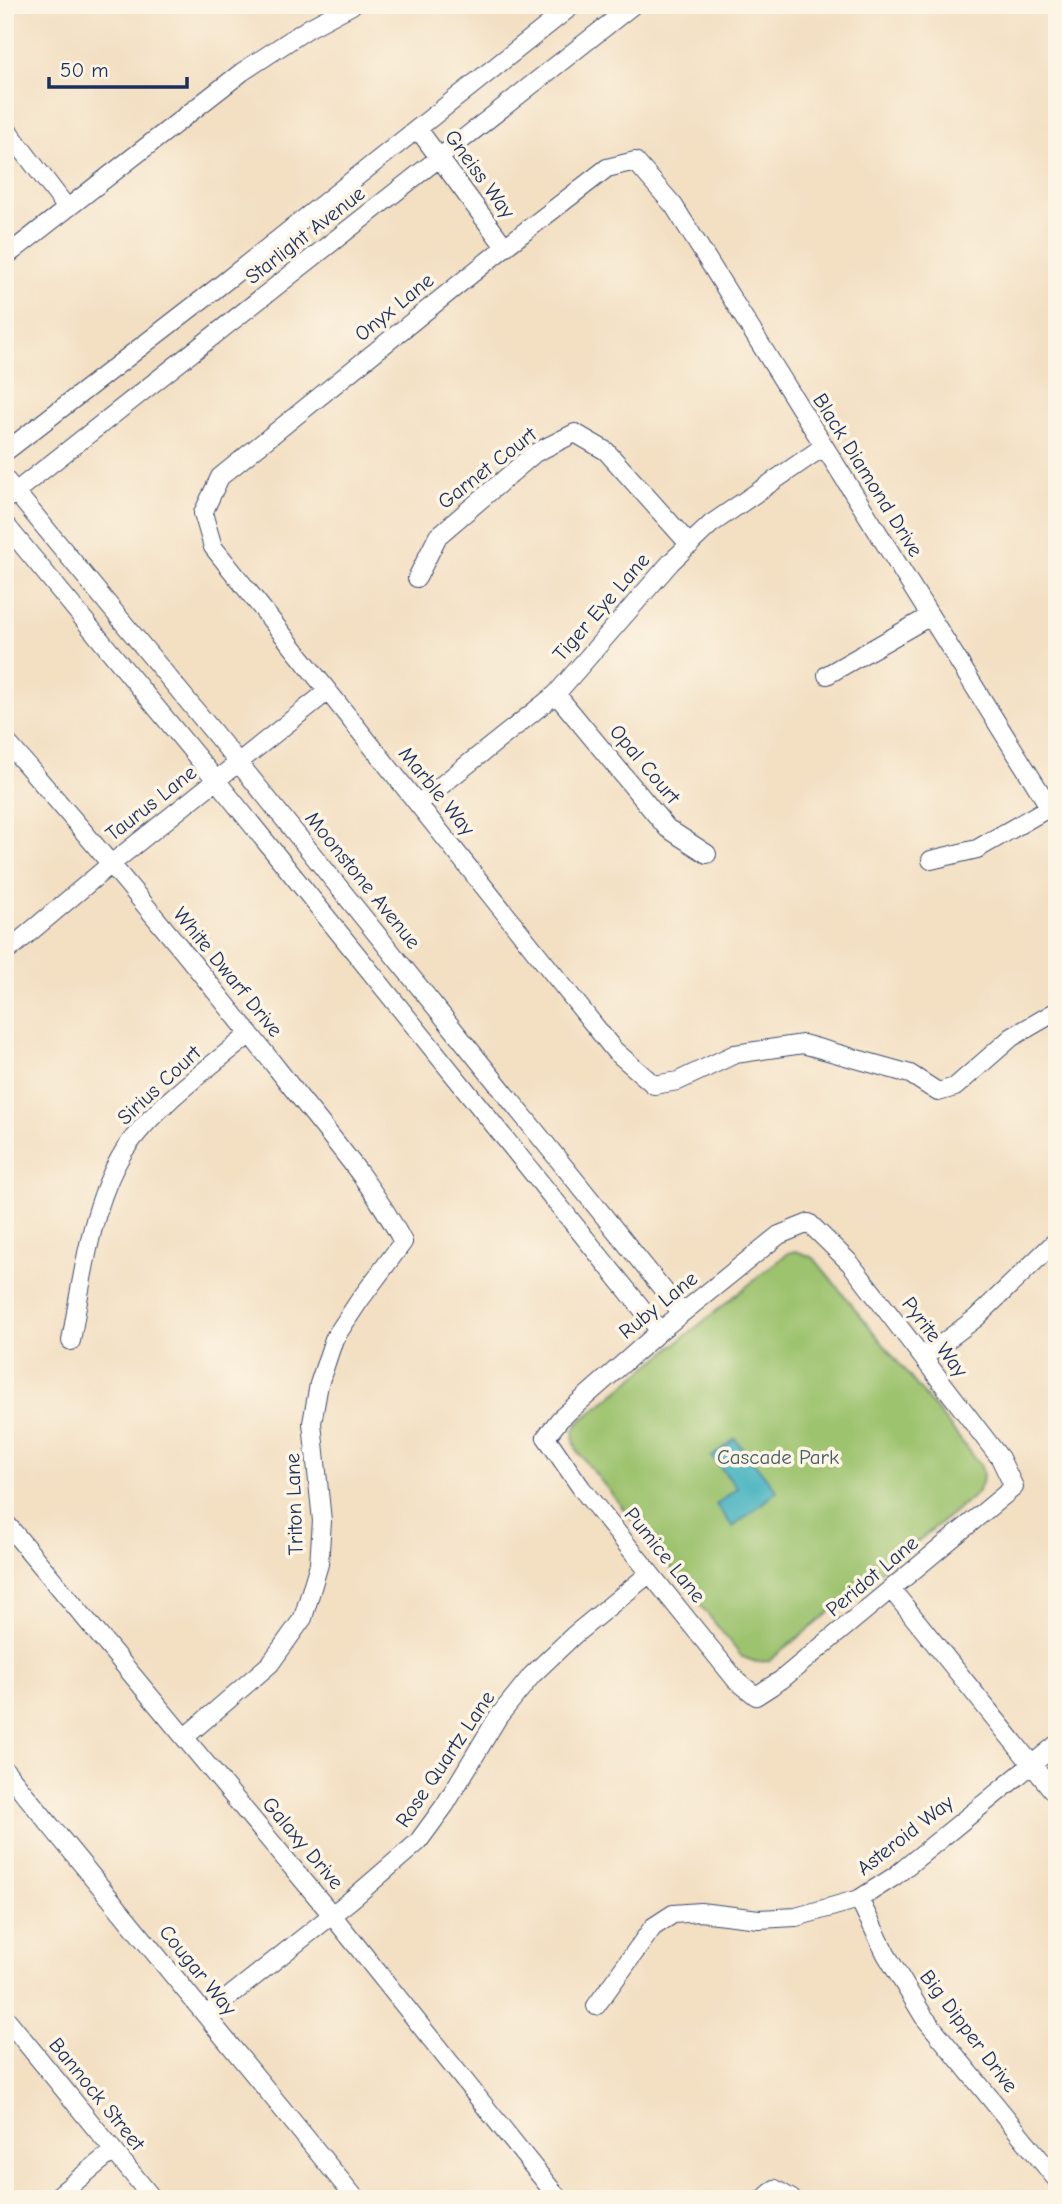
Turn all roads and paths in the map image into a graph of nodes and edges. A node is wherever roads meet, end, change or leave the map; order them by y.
1 (352, 5) edge
2 (573, 5) edge
3 (633, 5) edge
4 (5, 127) edge
5 (418, 129) junction
6 (440, 158) junction
7 (635, 161) joint
8 (67, 208) junction
9 (505, 247) junction
10 (5, 257) edge
11 (823, 447) junction
12 (5, 452) edge
13 (9, 490) edge
14 (203, 513) joint
15 (5, 524) edge
16 (690, 545) junction
17 (417, 578) dead end
18 (930, 616) junction
19 (827, 675) dead end
20 (328, 691) junction
21 (556, 694) junction
22 (5, 740) edge
23 (239, 762) junction
24 (216, 780) junction
25 (418, 804) junction
26 (1053, 813) edge
27 (707, 854) dead end
28 (931, 860) dead end
29 (111, 864) junction
30 (5, 953) edge
31 (1057, 1011) edge
32 (250, 1034) junction
33 (809, 1223) joint
34 (1057, 1240) edge
35 (403, 1242) joint
36 (682, 1313) junction
37 (660, 1331) junction
38 (71, 1341) dead end
39 (923, 1358) junction
40 (546, 1437) joint
41 (1014, 1486) joint
42 (5, 1522) edge
43 (650, 1573) junction
44 (891, 1589) junction
45 (756, 1696) joint
46 (185, 1737) junction
47 (1057, 1744) edge
48 (1032, 1763) junction
49 (5, 1770) edge
50 (1057, 1796) edge
51 (859, 1899) junction
52 (332, 1915) junction
53 (596, 2006) dead end
54 (206, 2015) junction
55 (5, 2017) edge
56 (113, 2151) junction
57 (1057, 2180) edge
58 (769, 2194) edge
59 (54, 2199) edge
60 (153, 2199) edge
61 (356, 2199) edge
62 (559, 2199) edge
63 (792, 2199) edge

1 - 8 street
2 - 5 street, Starlight Avenue
3 - 6 street, Starlight Avenue
4 - 8 street
5 - 6 street, Gneiss Way
5 - 12 street, Starlight Avenue
6 - 9 street, Gneiss Way
6 - 13 street, Starlight Avenue
7 - 9 street, Onyx Lane
7 - 11 street, Black Diamond Drive
8 - 10 street
9 - 14 street, Onyx Lane
11 - 16 street, Tiger Eye Lane
11 - 18 street, Black Diamond Drive
13 - 23 street, Moonstone Avenue
14 - 20 street, Marble Way
15 - 24 street
16 - 17 street, Garnet Court
16 - 21 street, Tiger Eye Lane
18 - 19 street
18 - 26 street, Black Diamond Drive
20 - 23 street, Taurus Lane
20 - 25 street, Marble Way
21 - 25 street, Tiger Eye Lane
21 - 27 street, Opal Court
22 - 29 street, White Dwarf Drive
23 - 24 street, Taurus Lane
23 - 36 street, Moonstone Avenue
24 - 29 street, Taurus Lane
24 - 37 street
25 - 31 street, Marble Way
26 - 28 street
29 - 30 street, Taurus Lane
29 - 32 street, White Dwarf Drive
32 - 35 street, White Dwarf Drive
32 - 38 street, Sirius Court
33 - 36 street, Ruby Lane
33 - 39 street, Pyrite Way
34 - 39 street
35 - 46 street, Triton Lane
36 - 37 street, Ruby Lane
37 - 40 street, Ruby Lane
39 - 41 street, Pyrite Way
40 - 43 street, Pumice Lane
41 - 44 street, Peridot Lane
42 - 46 street, Galaxy Drive
43 - 45 street, Pumice Lane
43 - 52 street, Rose Quartz Lane
44 - 45 street, Peridot Lane
44 - 48 street
46 - 52 street, Galaxy Drive
47 - 48 street, Asteroid Way
48 - 50 street
48 - 51 street, Asteroid Way
49 - 54 street, Cougar Way
51 - 53 street, Asteroid Way
51 - 57 street, Big Dipper Drive
52 - 54 street, Rose Quartz Lane
52 - 62 street, Galaxy Drive
54 - 61 street, Cougar Way
55 - 56 street, Bannock Street
56 - 59 street
56 - 60 street, Bannock Street
58 - 63 street

